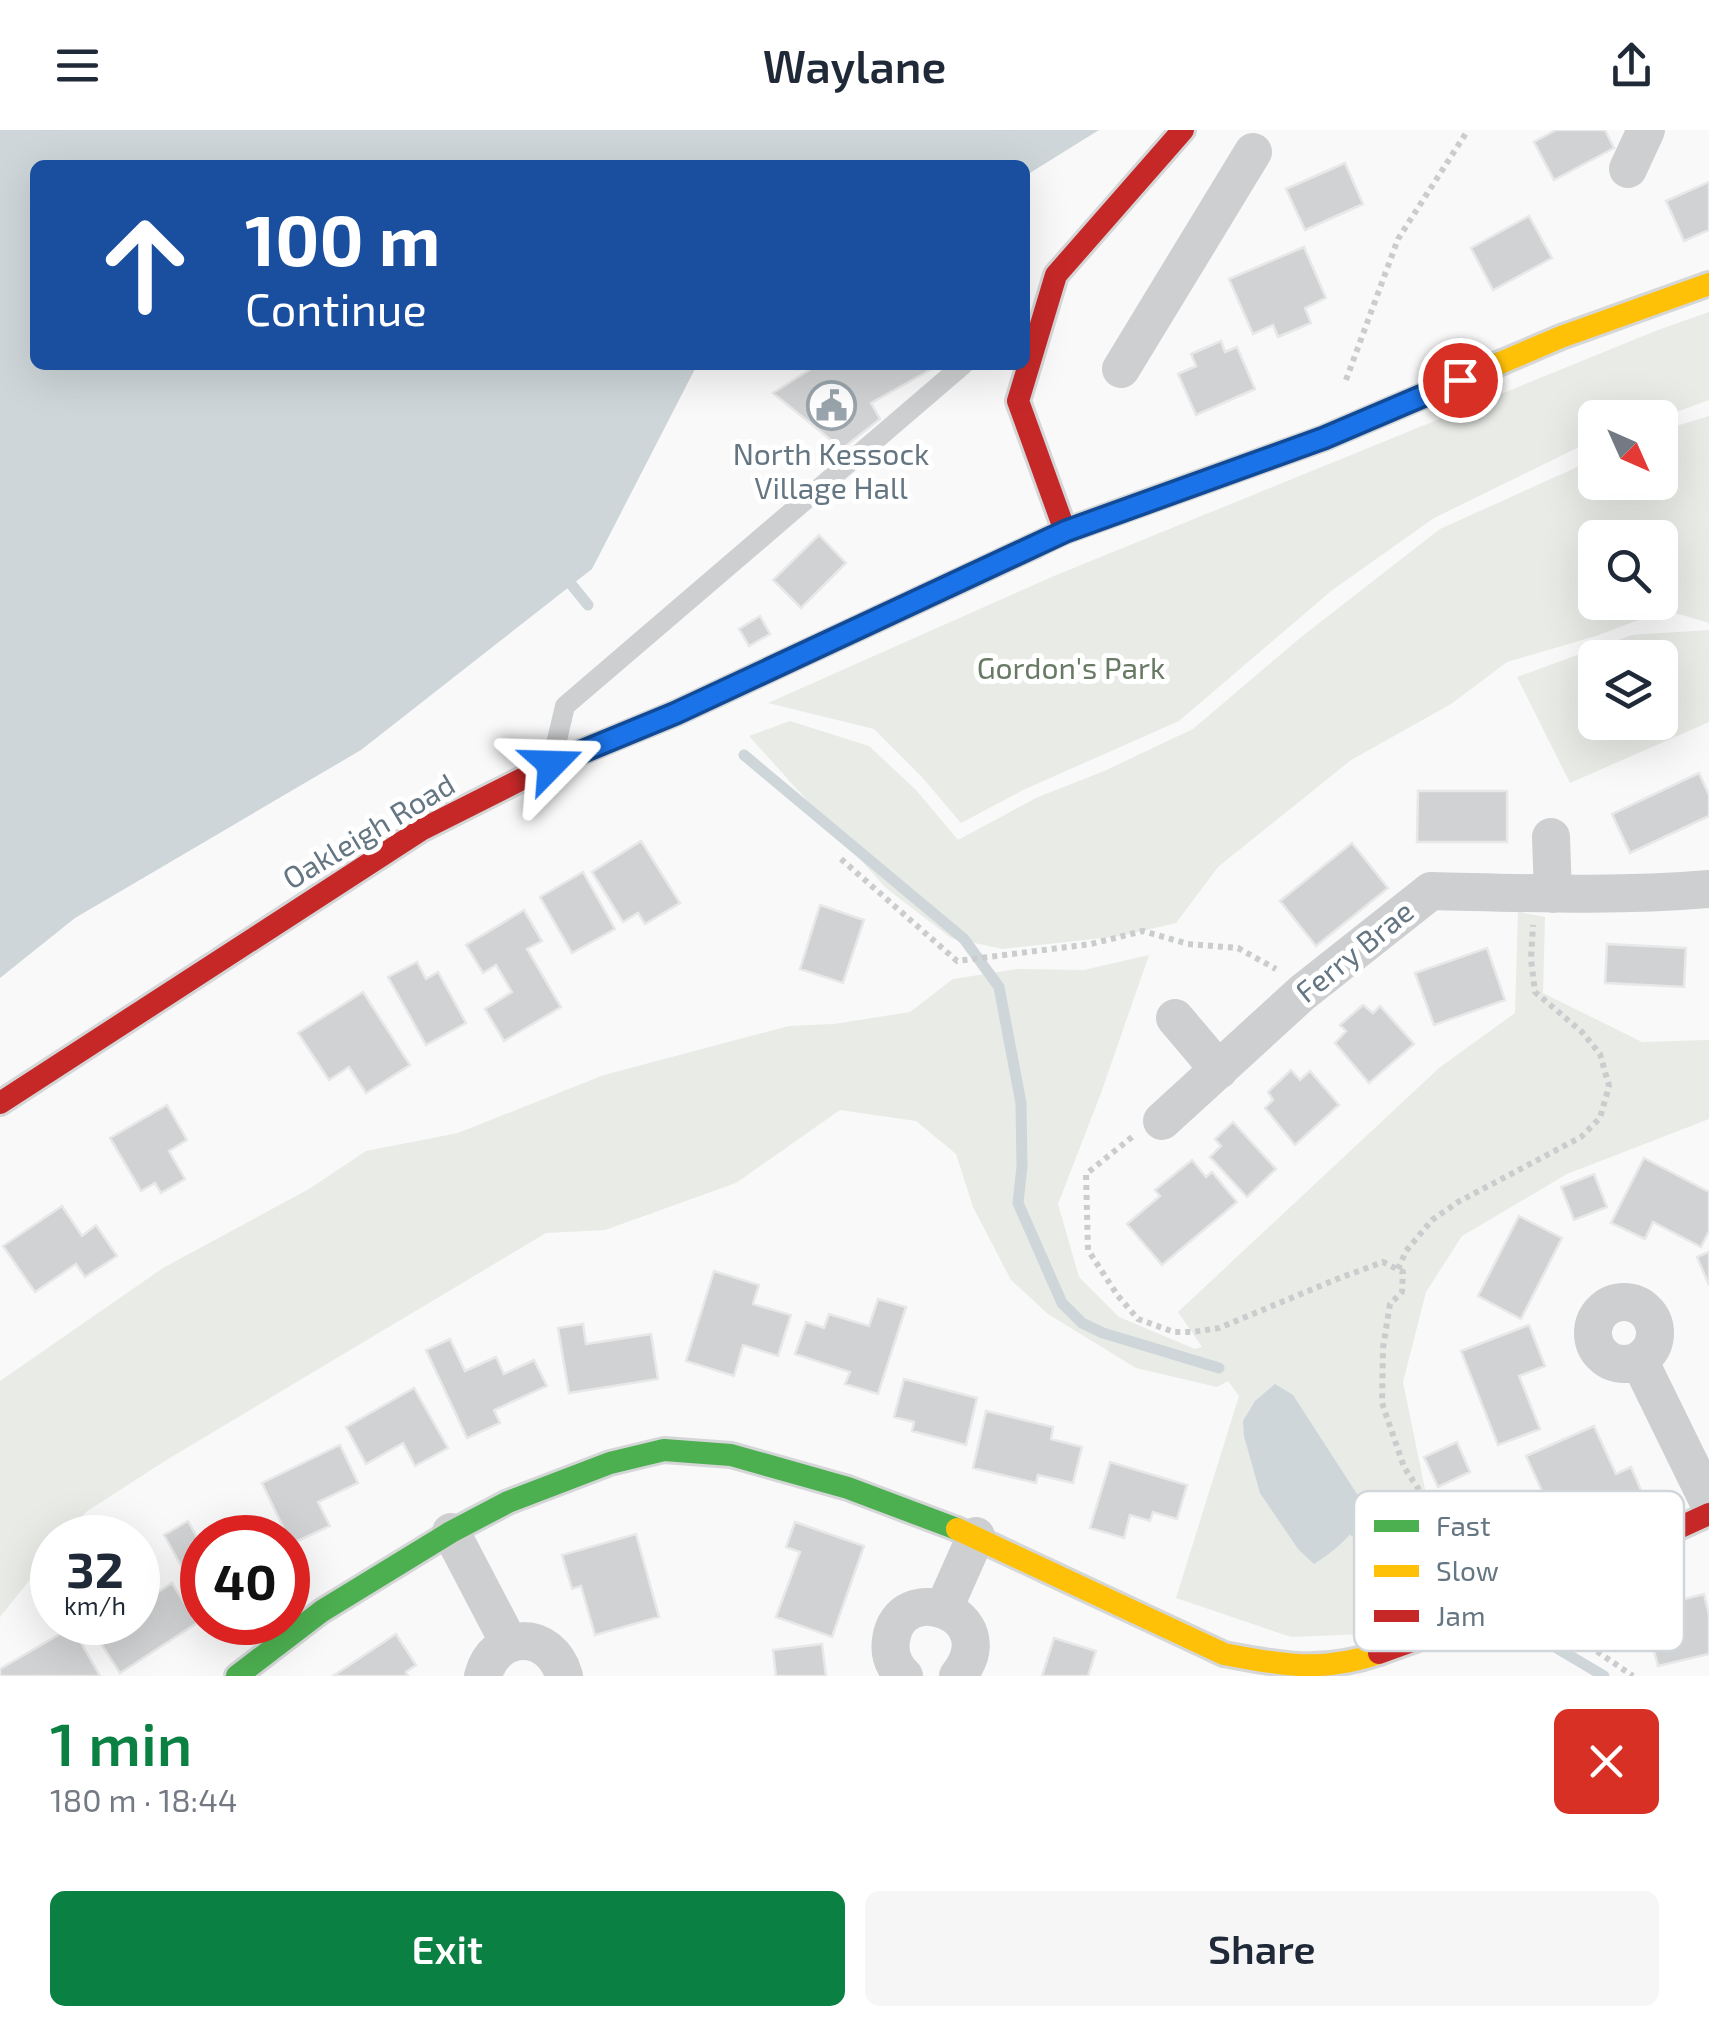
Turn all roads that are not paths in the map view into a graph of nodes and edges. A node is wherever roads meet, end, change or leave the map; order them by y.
1 (1183, 130) edge
2 (1646, 130) edge
3 (1248, 137) edge
4 (1628, 168) dead end
5 (1709, 284) edge
6 (1035, 318) edge
7 (1030, 343) edge
8 (1120, 369) dead end
9 (957, 370) edge
10 (1024, 370) edge
11 (1066, 531) junction
12 (552, 764) junction
13 (1550, 837) dead end
14 (1709, 889) edge
15 (1546, 894) junction
16 (1175, 1018) dead end
17 (1219, 1070) junction
18 (0, 1103) edge
19 (1162, 1121) road end
20 (1640, 1360) dead end
21 (1709, 1503) edge
22 (1709, 1514) edge
23 (1684, 1525) edge
24 (451, 1532) junction
25 (976, 1536) junction
26 (944, 1608) junction
27 (508, 1644) junction
28 (1385, 1651) edge
29 (237, 1676) edge
30 (483, 1676) edge
31 (564, 1676) edge
32 (904, 1676) edge
33 (958, 1676) edge

1 - 6 street
2 - 4 street
3 - 8 street
5 - 11 street, Oakleigh Road
6 - 7 street
9 - 12 lane
10 - 11 street
11 - 12 street, Oakleigh Road
12 - 18 street, Oakleigh Road
13 - 15 street
14 - 15 street, Ferry Brae
15 - 17 street, Ferry Brae
16 - 17 street
17 - 19 street, Ferry Brae
20 - 21 street
22 - 23 street
24 - 25 street
24 - 27 street
24 - 29 street
25 - 26 street
25 - 28 street
26 - 32 street
26 - 33 street
27 - 30 street
27 - 31 street

